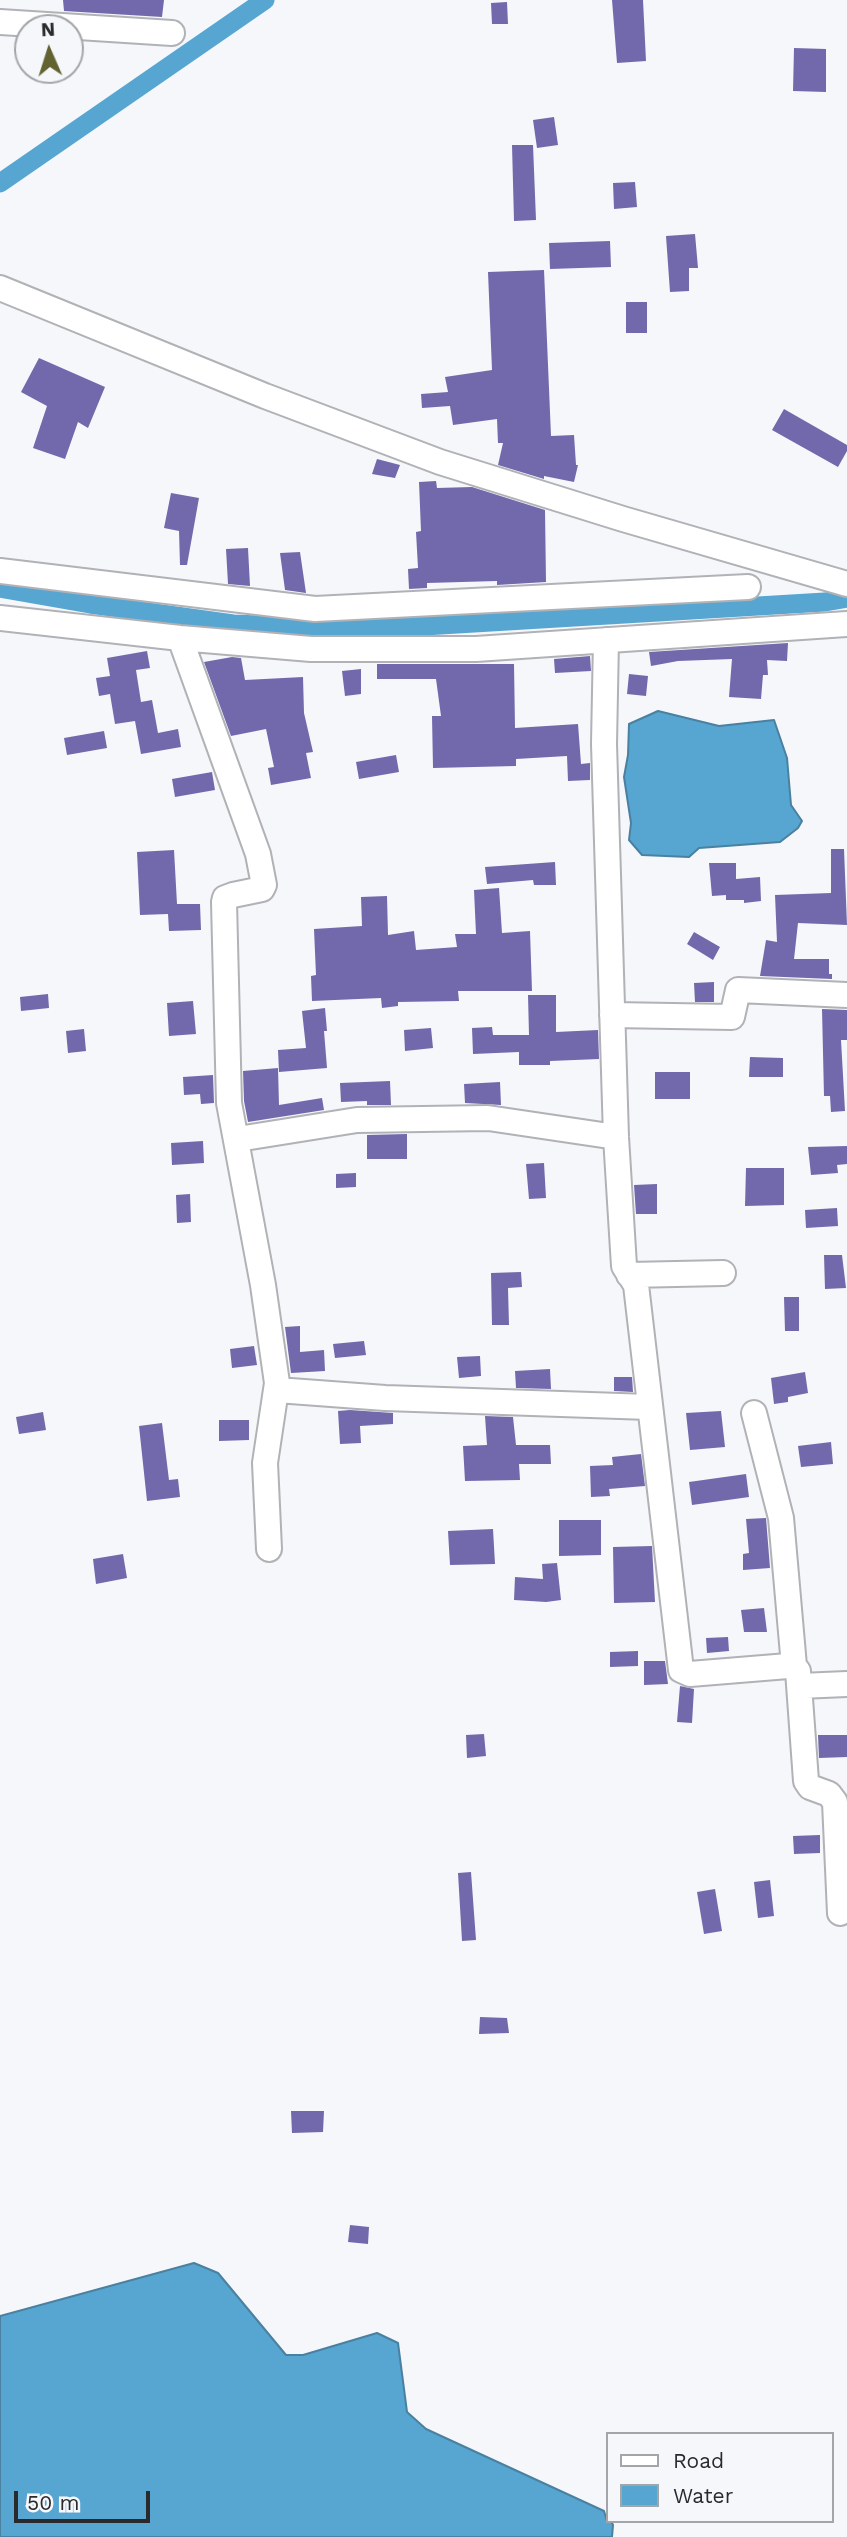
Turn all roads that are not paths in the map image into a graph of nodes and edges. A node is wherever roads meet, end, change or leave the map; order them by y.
1 (0, 22) edge
2 (172, 33) dead end
3 (0, 288) edge
4 (0, 571) edge
5 (847, 584) edge
6 (748, 587) dead end
7 (0, 618) edge
8 (847, 624) edge
9 (180, 638) junction
10 (606, 640) junction
11 (847, 995) edge
12 (612, 1016) junction
13 (616, 1137) junction
14 (238, 1139) junction
15 (723, 1273) dead end
16 (629, 1275) junction
17 (277, 1390) junction
18 (649, 1407) junction
19 (754, 1413) dead end
20 (269, 1549) dead end
21 (797, 1676) junction
22 (847, 1684) edge
23 (840, 1913) dead end

1 - 2 street
3 - 5 street
4 - 6 street
7 - 9 street
8 - 10 street
9 - 10 street
9 - 14 street
10 - 12 street
11 - 12 street
12 - 13 street
13 - 14 street
13 - 16 street
14 - 17 street
15 - 16 street
16 - 18 street
17 - 18 street
17 - 20 street
18 - 21 street
19 - 21 street
21 - 22 street
21 - 23 street

